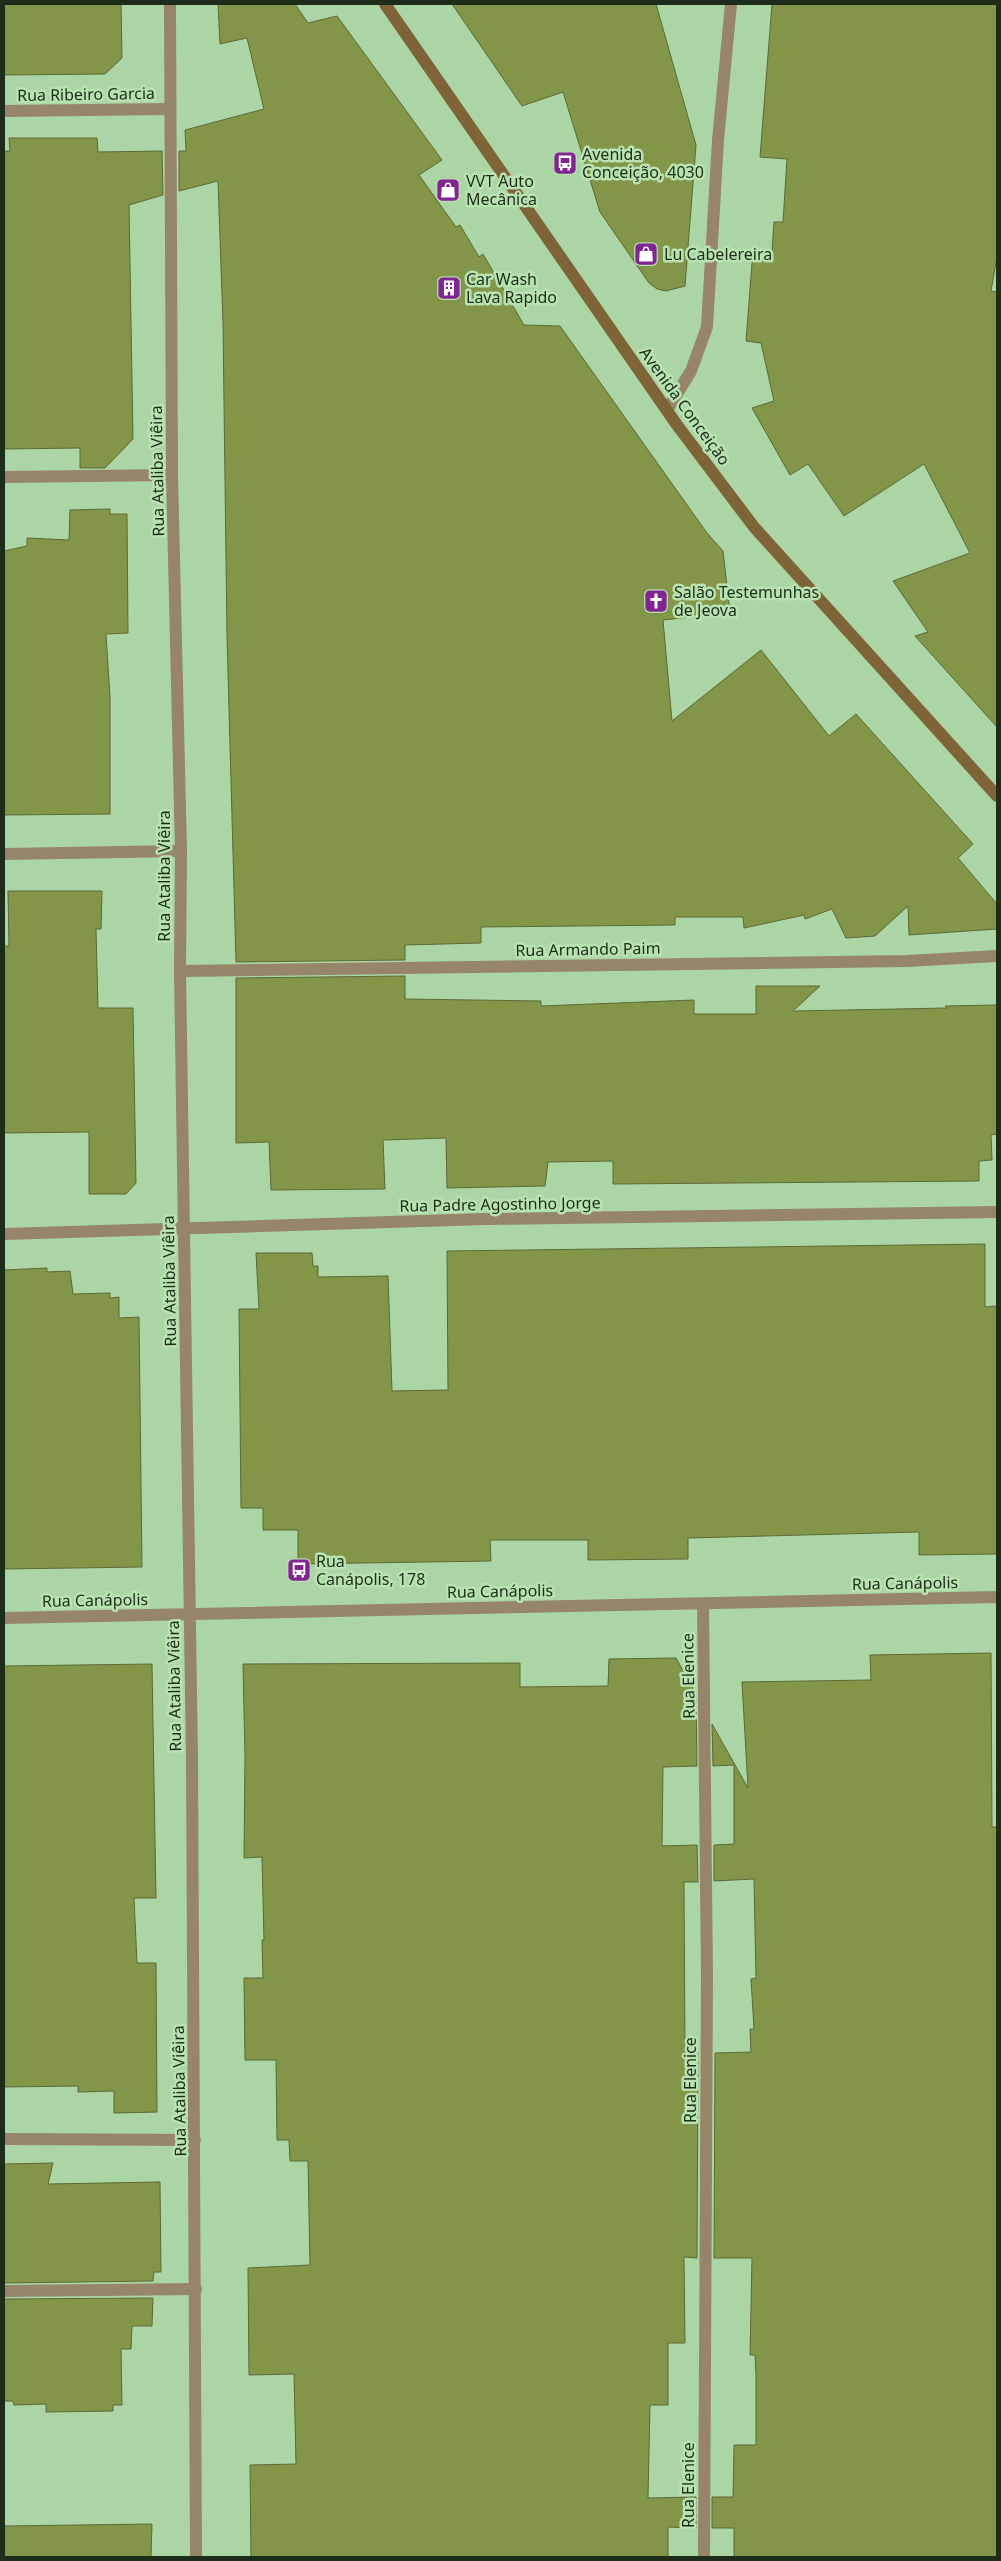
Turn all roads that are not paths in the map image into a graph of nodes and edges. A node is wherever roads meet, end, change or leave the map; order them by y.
1 (170, 4) edge
2 (385, 4) edge
3 (731, 4) edge
4 (170, 109) junction
5 (4, 111) edge
6 (667, 410) junction
7 (172, 475) junction
8 (4, 477) edge
9 (997, 796) edge
10 (181, 851) junction
11 (4, 854) edge
12 (997, 956) edge
13 (180, 971) junction
14 (997, 1212) edge
15 (184, 1229) junction
16 (4, 1234) edge
17 (997, 1596) edge
18 (703, 1604) junction
19 (190, 1614) junction
20 (4, 1618) edge
21 (4, 2139) edge
22 (195, 2140) junction
23 (196, 2290) junction
24 (4, 2291) edge
25 (196, 2557) edge
26 (704, 2557) edge

1 - 4 street, Rua Ataliba Viêira
2 - 6 main road, Avenida Conceição
3 - 6 street
4 - 5 street, Rua Ribeiro Garcia
4 - 7 street, Rua Ataliba Viêira
6 - 9 main road, Avenida Conceição
7 - 8 street
7 - 10 street, Rua Ataliba Viêira
10 - 11 street
10 - 13 street, Rua Ataliba Viêira
12 - 13 street, Rua Armando Paim
13 - 15 street, Rua Ataliba Viêira
14 - 15 street, Rua Padre Agostinho Jorge
15 - 16 street, Rua Padre Agostinho Jorge
15 - 19 street, Rua Ataliba Viêira
17 - 18 street, Rua Canápolis
18 - 19 street, Rua Canápolis
18 - 26 street, Rua Elenice
19 - 20 street, Rua Canápolis
19 - 22 street, Rua Ataliba Viêira
21 - 22 street
22 - 23 street, Rua Ataliba Viêira
23 - 24 street
23 - 25 street, Rua Ataliba Viêira

